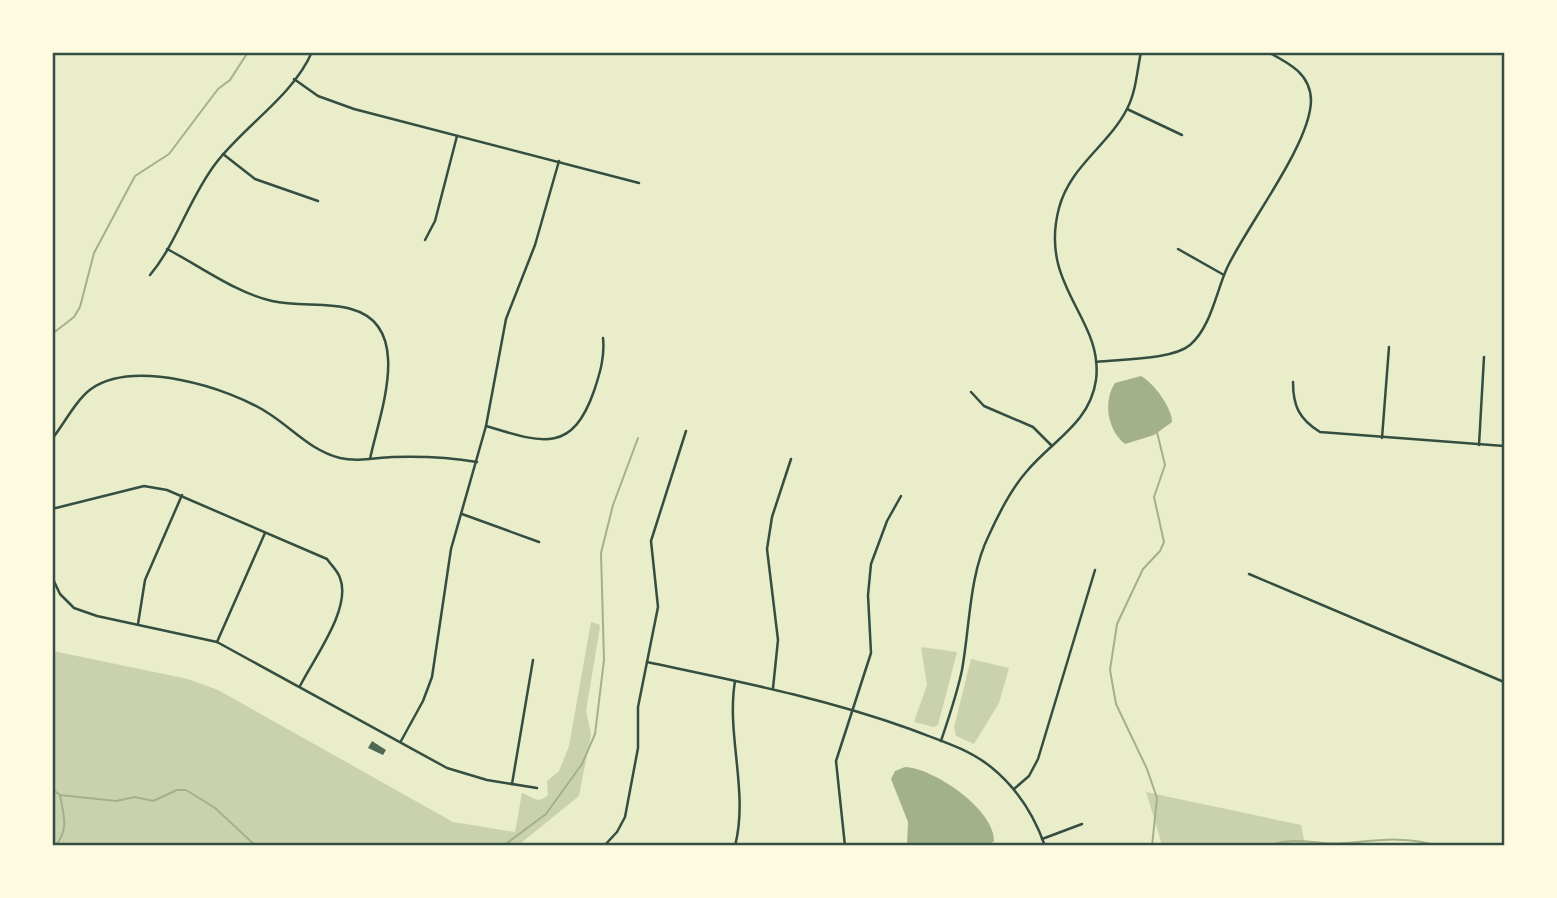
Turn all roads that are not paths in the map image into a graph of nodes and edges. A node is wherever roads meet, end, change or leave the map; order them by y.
1 (312, 52) edge
2 (1141, 52) edge
3 (1268, 52) edge
4 (294, 79) junction
5 (1128, 109) junction
6 (1182, 135) dead end
7 (457, 136) junction
8 (223, 154) junction
9 (559, 162) junction
10 (639, 183) dead end
11 (318, 201) dead end
12 (425, 240) dead end
13 (167, 248) junction
14 (1178, 249) dead end
15 (150, 275) dead end
16 (1224, 275) junction
17 (603, 338) dead end
18 (1389, 346) dead end
19 (1484, 357) dead end
20 (1096, 362) junction
21 (1293, 382) dead end
22 (971, 392) dead end
23 (486, 426) junction
24 (686, 431) dead end
25 (1382, 438) junction
26 (52, 439) edge
27 (1479, 445) junction
28 (1052, 446) junction
29 (1504, 446) edge
30 (791, 459) dead end
31 (369, 460) junction
32 (477, 462) junction
33 (183, 494) junction
34 (901, 496) dead end
35 (52, 509) edge
36 (462, 514) junction
37 (266, 531) junction
38 (539, 542) dead end
39 (1095, 570) dead end
40 (1249, 574) dead end
41 (52, 577) edge
42 (138, 624) junction
43 (218, 642) junction
44 (533, 660) dead end
45 (647, 662) junction
46 (735, 681) junction
47 (1504, 681) edge
48 (300, 685) junction
49 (773, 688) junction
50 (853, 709) junction
51 (401, 741) junction
52 (940, 741) junction
53 (512, 784) junction
54 (537, 788) dead end
55 (1014, 789) junction
56 (1082, 824) dead end
57 (1042, 839) junction
58 (604, 845) edge
59 (735, 845) edge
60 (845, 845) edge
61 (1045, 845) edge

1 - 4 street
2 - 5 street
3 - 16 street
4 - 7 street
4 - 8 street
5 - 6 street
5 - 20 street
7 - 9 street
7 - 12 street
8 - 11 street
8 - 13 street
9 - 10 street
9 - 23 street
13 - 15 street
13 - 31 street
14 - 16 street
16 - 20 street
17 - 23 street
18 - 25 street
19 - 27 street
20 - 28 street
21 - 25 street
22 - 28 street
23 - 32 street
24 - 45 street
25 - 27 street
26 - 31 street
27 - 29 street
28 - 52 street
30 - 49 street
31 - 32 street
32 - 36 street
33 - 35 street
33 - 37 street
33 - 42 street
34 - 50 street
36 - 38 street
36 - 51 street
37 - 43 street
37 - 48 street
39 - 55 street
40 - 47 street
41 - 42 street
42 - 43 street
43 - 48 street
44 - 53 street
45 - 46 street
45 - 58 street
46 - 49 street
46 - 59 street
48 - 51 street
49 - 50 street
50 - 52 street
50 - 60 street
51 - 53 street
52 - 55 street
53 - 54 street
55 - 57 street
56 - 57 street
57 - 61 street

